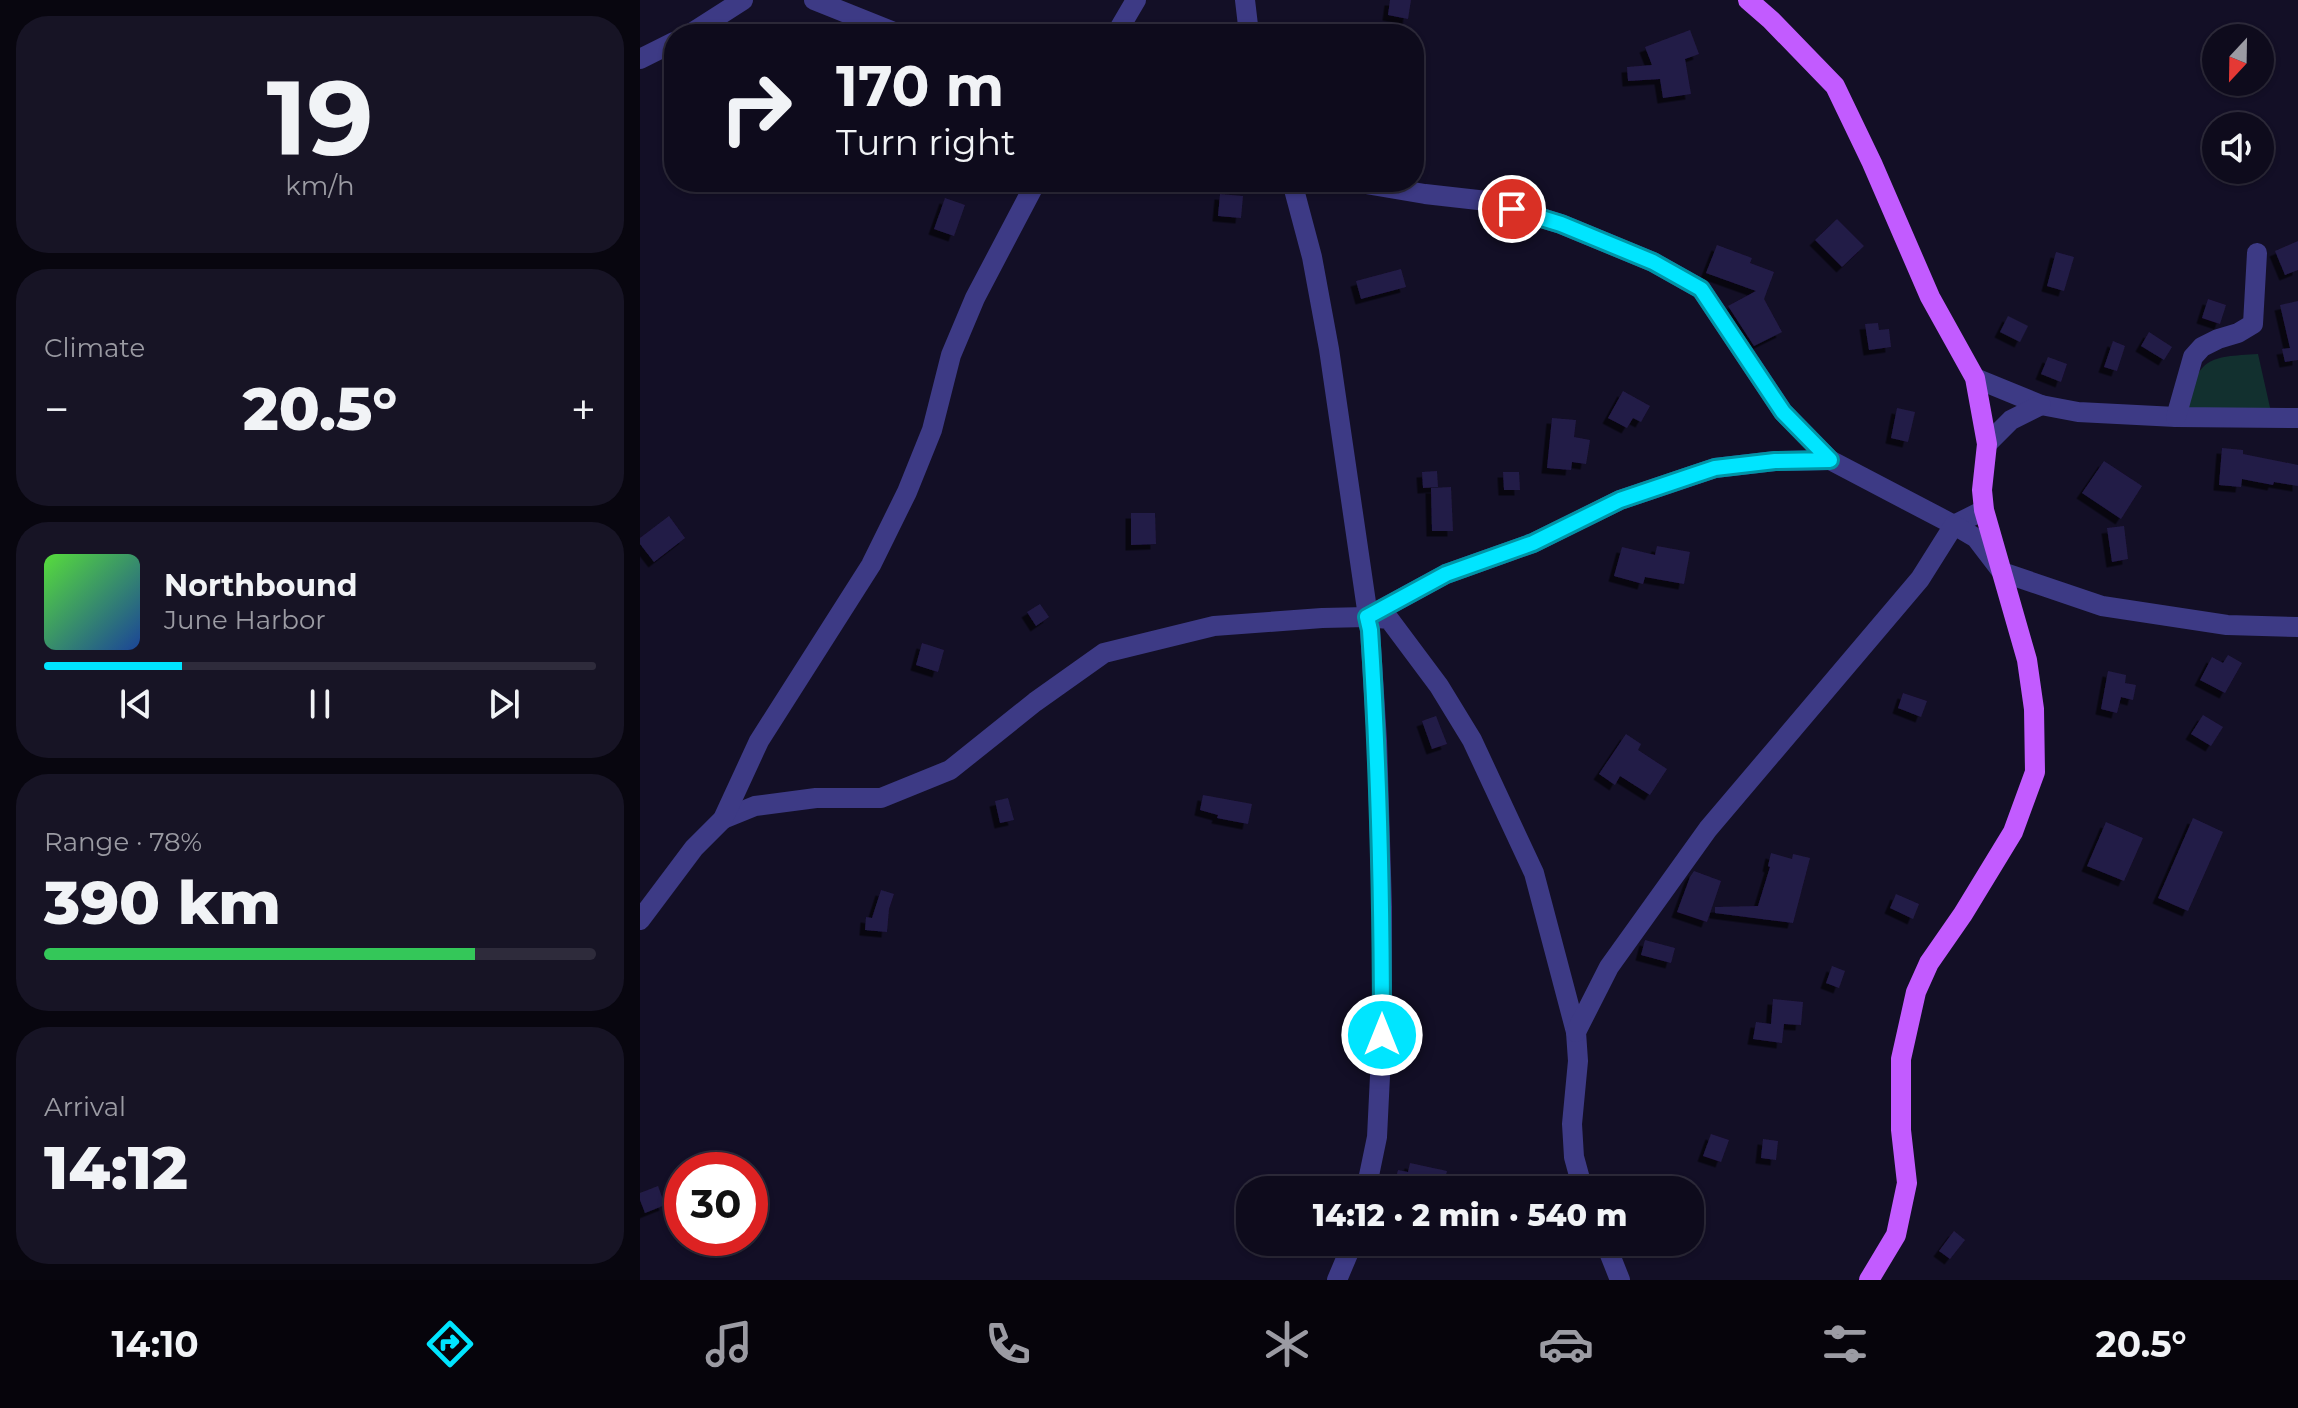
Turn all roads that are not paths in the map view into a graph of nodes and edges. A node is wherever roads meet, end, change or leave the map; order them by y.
1 (743, 0) edge
2 (814, 0) edge
3 (1136, 0) edge
4 (1245, 0) edge
5 (1748, 0) edge
6 (706, 24) edge
7 (874, 24) edge
8 (1122, 24) edge
9 (1248, 24) edge
10 (664, 47) edge
11 (640, 59) edge
12 (1031, 192) edge
13 (1295, 192) edge
14 (1413, 192) edge
15 (2257, 253) dead end
16 (1975, 378) junction
17 (2041, 405) junction
18 (2176, 417) junction
19 (2298, 418) edge
20 (1987, 444) junction
21 (1830, 460) junction
22 (1984, 510) junction
23 (1954, 525) junction
24 (2002, 572) junction
25 (1367, 617) junction
26 (2298, 627) edge
27 (723, 819) junction
28 (640, 920) edge
29 (1576, 1032) junction
30 (1369, 1176) edge
31 (1579, 1176) edge
32 (1347, 1256) edge
33 (1611, 1256) edge
34 (1337, 1280) edge
35 (1620, 1280) edge
36 (1869, 1280) edge

1 - 6 street
2 - 7 street
3 - 8 street
4 - 9 street
5 - 16 main road
10 - 11 street
12 - 27 street
13 - 25 street
14 - 21 street
15 - 18 street
16 - 17 street
16 - 20 main road
17 - 18 street
17 - 20 street
18 - 19 street
20 - 22 main road
21 - 23 street
21 - 25 street
22 - 23 street
22 - 24 main road
23 - 24 street
23 - 29 street
24 - 26 street
24 - 36 main road
25 - 27 street
25 - 29 street
25 - 30 street
27 - 28 street
29 - 31 street
32 - 34 street
33 - 35 street

